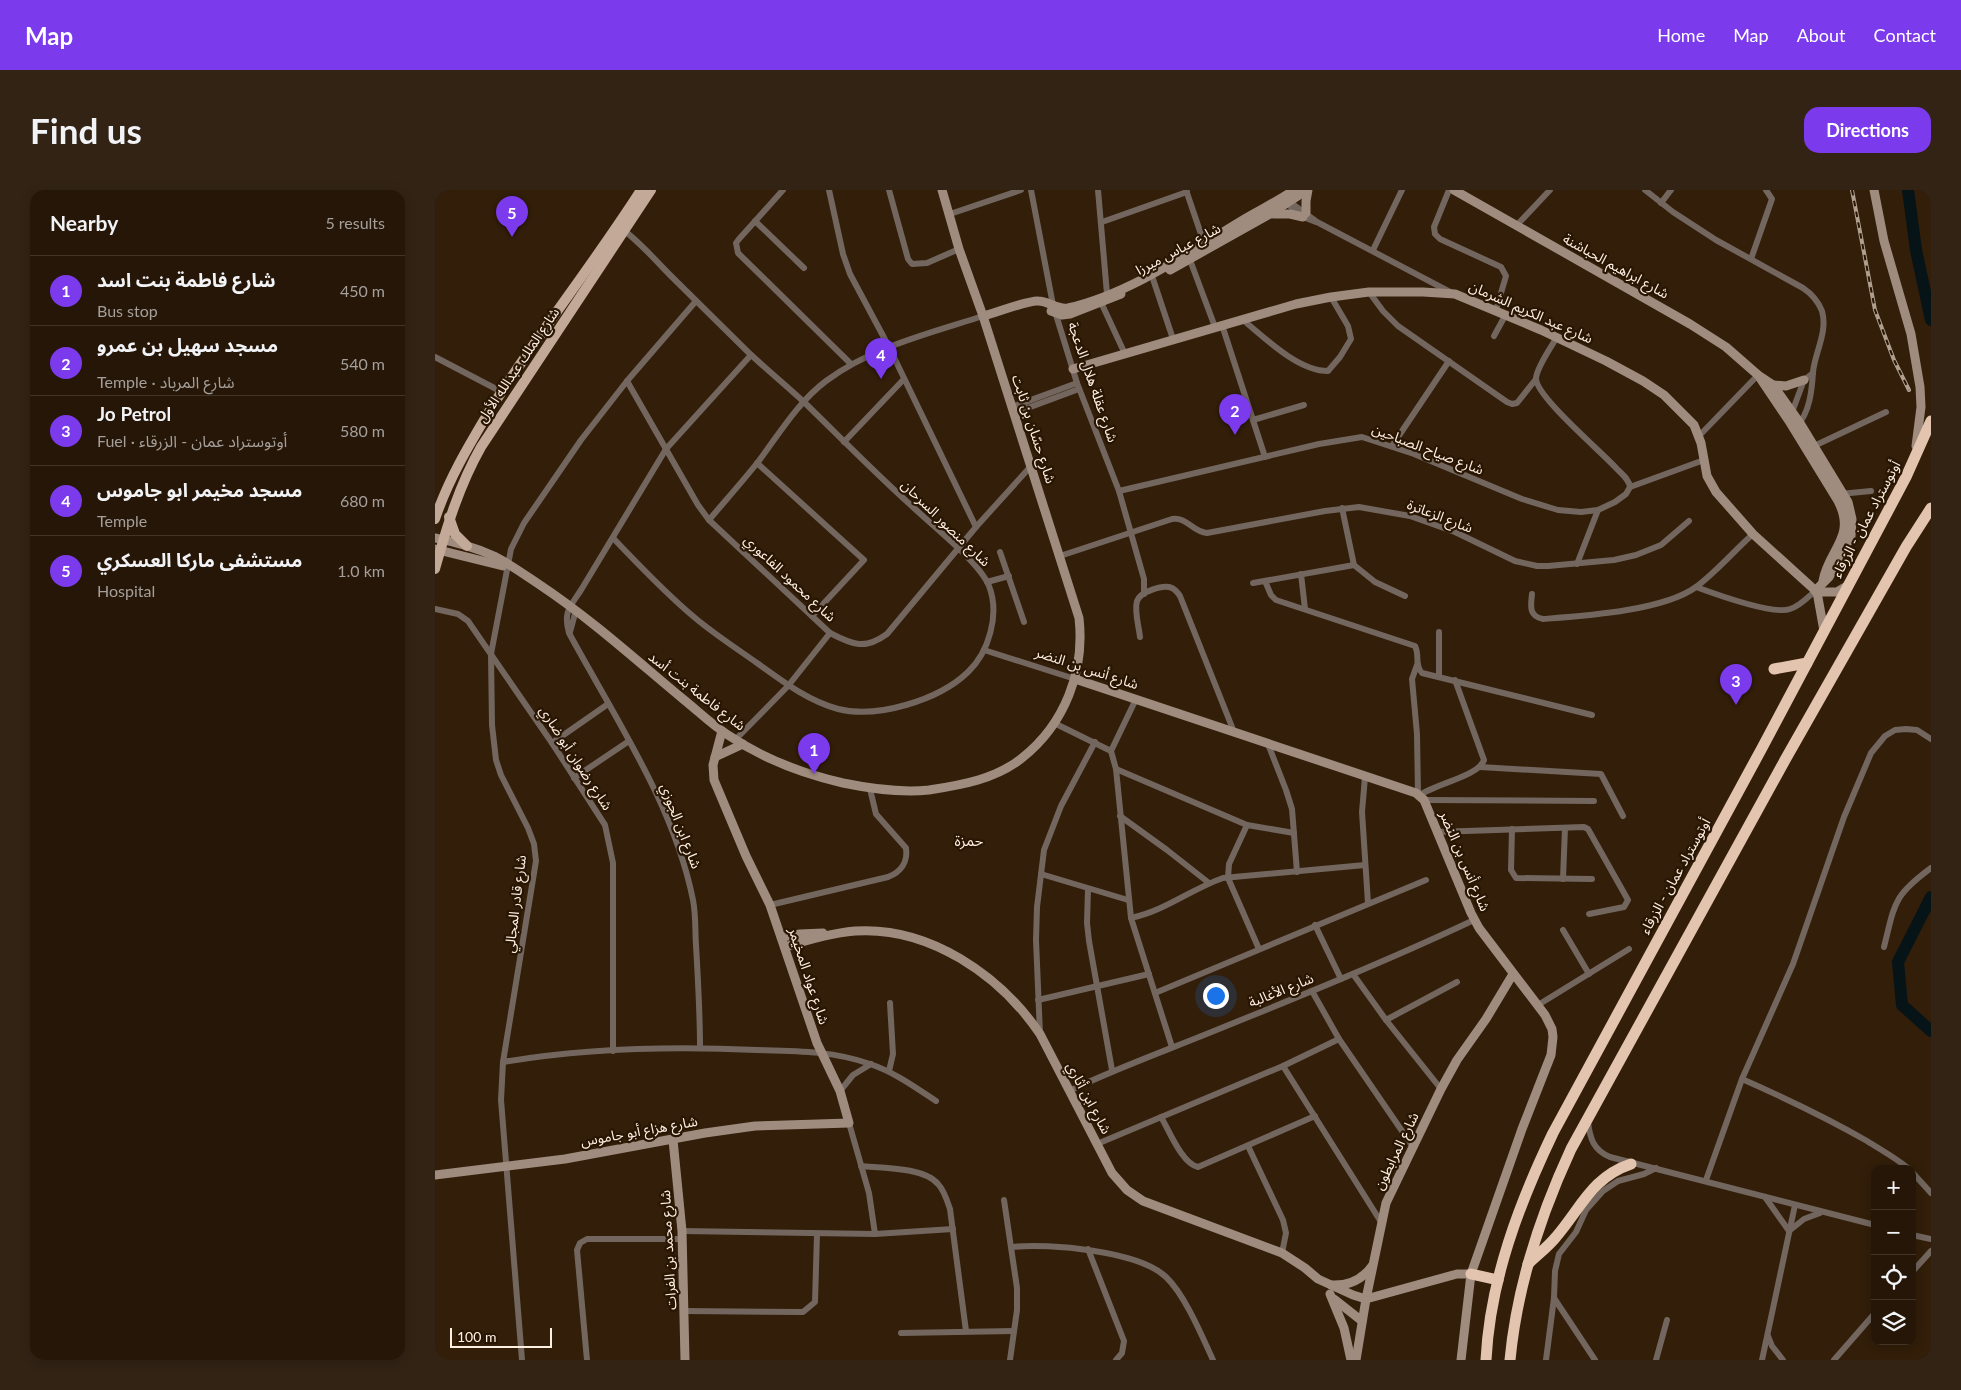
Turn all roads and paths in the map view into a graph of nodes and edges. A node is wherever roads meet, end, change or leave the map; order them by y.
1 (641, 190) edge
2 (651, 190) edge
3 (783, 190) edge
4 (829, 190) edge
5 (889, 190) edge
6 (943, 190) edge
7 (1021, 190) edge
8 (1031, 190) edge
9 (1098, 190) edge
10 (1294, 190) edge
11 (1308, 190) edge
12 (1402, 190) edge
13 (1449, 190) edge
14 (1454, 190) edge
15 (1549, 190) edge
16 (1645, 190) edge
17 (1671, 190) edge
18 (1767, 190) edge
19 (1874, 190) edge
20 (1187, 191) edge
21 (1285, 201) junction
22 (1661, 203) junction
23 (950, 214) junction
24 (1270, 214) junction
25 (1305, 215) junction
26 (755, 221) junction
27 (1102, 222) junction
28 (1516, 226) junction
29 (621, 228) junction
30 (1204, 243) junction
31 (959, 249) junction
32 (1373, 250) junction
33 (1751, 259) junction
34 (1190, 260) junction
35 (804, 268) dead end
36 (1152, 277) junction
37 (1369, 292) junction
38 (1455, 294) junction
39 (1331, 297) junction
40 (1102, 298) junction
41 (696, 301) junction
42 (1054, 309) junction
43 (1496, 310) junction
44 (1505, 314) junction
45 (983, 316) junction
46 (1243, 320) junction
47 (1219, 326) junction
48 (1494, 336) dead end
49 (1557, 337) junction
50 (1173, 339) junction
51 (889, 347) junction
52 (1125, 354) junction
53 (751, 355) junction
54 (435, 357) edge
55 (1449, 362) junction
56 (851, 364) junction
57 (1073, 369) junction
58 (1813, 373) junction
59 (1758, 375) junction
60 (905, 379) junction
61 (1536, 379) junction
62 (1804, 380) junction
63 (627, 381) junction
64 (1773, 385) junction
65 (1078, 386) junction
66 (502, 392) junction
67 (803, 402) junction
68 (1304, 405) dead end
69 (1013, 410) junction
70 (1886, 412) dead end
71 (1253, 420) junction
72 (1794, 421) junction
73 (1931, 421) edge
74 (1699, 436) junction
75 (844, 442) junction
76 (1393, 446) junction
77 (1814, 446) junction
78 (666, 449) junction
79 (1265, 457) junction
80 (1704, 460) junction
81 (1914, 460) junction
82 (757, 463) junction
83 (1031, 466) junction
84 (1630, 487) junction
85 (1119, 491) junction
86 (1871, 491) dead end
87 (1839, 494) junction
88 (1342, 508) junction
89 (1931, 508) edge
90 (1598, 510) junction
91 (449, 517) junction
92 (435, 519) edge
93 (709, 520) junction
94 (1689, 521) dead end
95 (976, 527) junction
96 (1131, 532) junction
97 (1753, 534) junction
98 (613, 538) junction
99 (439, 539) edge
100 (467, 546) junction
101 (958, 549) junction
102 (437, 550) edge
103 (1000, 552) dead end
104 (1060, 556) junction
105 (1577, 564) junction
106 (1354, 565) junction
107 (509, 566) junction
108 (435, 569) edge
109 (1301, 574) junction
110 (1009, 576) junction
111 (1144, 579) junction
112 (1265, 581) junction
113 (987, 582) junction
114 (1253, 583) dead end
115 (1849, 585) junction
116 (1696, 587) junction
117 (1155, 590) junction
118 (1816, 591) junction
119 (1144, 594) junction
120 (1532, 594) dead end
121 (1405, 596) dead end
122 (573, 608) junction
123 (435, 609) edge
124 (1305, 609) junction
125 (812, 616) junction
126 (1024, 622) dead end
127 (1824, 630) junction
128 (1439, 632) dead end
129 (830, 633) junction
130 (1140, 637) dead end
131 (984, 650) junction
132 (491, 654) junction
133 (1807, 663) junction
134 (1417, 665) junction
135 (1773, 669) dead end
136 (1439, 677) junction
137 (1075, 679) junction
138 (1455, 680) junction
139 (788, 686) junction
140 (1136, 699) junction
141 (608, 704) junction
142 (1592, 715) dead end
143 (1054, 723) junction
144 (722, 731) junction
145 (1234, 732) junction
146 (1931, 739) edge
147 (629, 742) junction
148 (739, 742) junction
149 (1095, 742) junction
150 (552, 743) junction
151 (1268, 744) junction
152 (1111, 751) junction
153 (715, 757) junction
154 (1115, 768) junction
155 (1480, 768) junction
156 (1365, 777) junction
157 (574, 778) junction
158 (870, 789) junction
159 (1421, 796) junction
160 (1594, 801) dead end
161 (1120, 816) junction
162 (1623, 816) dead end
163 (1247, 825) junction
164 (1565, 828) junction
165 (1512, 829) junction
166 (1436, 832) junction
167 (1295, 833) junction
168 (1365, 866) junction
169 (1931, 868) edge
170 (1297, 872) junction
171 (1041, 874) junction
172 (1228, 878) junction
173 (1563, 879) junction
174 (1592, 879) dead end
175 (1426, 880) dead end
176 (1209, 883) junction
177 (1088, 889) junction
178 (1128, 900) junction
179 (1368, 903) junction
180 (770, 905) junction
181 (1589, 914) dead end
182 (1131, 918) junction
183 (1474, 920) junction
184 (1315, 926) junction
185 (1563, 930) dead end
186 (843, 933) junction
187 (782, 937) junction
188 (1884, 947) dead end
189 (785, 948) junction
190 (1259, 949) junction
191 (1629, 949) dead end
192 (1149, 974) junction
193 (1353, 974) junction
194 (1513, 974) junction
195 (1589, 974) junction
196 (1341, 979) junction
197 (1457, 982) dead end
198 (1097, 986) junction
199 (1312, 991) junction
200 (1155, 993) junction
201 (1038, 1000) junction
202 (890, 1003) dead end
203 (1538, 1005) junction
204 (1386, 1020) junction
205 (1040, 1034) junction
206 (1339, 1040) junction
207 (700, 1047) junction
208 (1172, 1047) junction
209 (613, 1051) junction
210 (822, 1052) junction
211 (503, 1062) junction
212 (871, 1064) junction
213 (1283, 1066) junction
214 (1112, 1070) junction
215 (889, 1072) junction
216 (1742, 1079) junction
217 (1441, 1089) junction
218 (841, 1091) junction
219 (1069, 1091) junction
220 (936, 1101) dead end
221 (1315, 1116) junction
222 (1161, 1117) junction
223 (1587, 1117) junction
224 (849, 1124) junction
225 (673, 1140) junction
226 (1097, 1144) junction
227 (1248, 1146) junction
228 (1413, 1146) junction
229 (1631, 1164) junction
230 (505, 1165) junction
231 (1903, 1165) edge
232 (861, 1166) junction
233 (1656, 1168) junction
234 (435, 1175) edge
235 (1916, 1176) edge
236 (1706, 1180) junction
237 (1931, 1193) edge
238 (1765, 1197) junction
239 (1004, 1200) dead end
240 (1795, 1205) junction
241 (1822, 1212) junction
242 (1381, 1222) junction
243 (1871, 1224) edge
244 (953, 1229) junction
245 (1789, 1231) junction
246 (817, 1234) junction
247 (875, 1234) junction
248 (682, 1235) junction
249 (1916, 1236) edge
250 (1931, 1239) edge
251 (1012, 1247) junction
252 (1087, 1249) junction
253 (1931, 1252) edge
254 (1282, 1253) junction
255 (1373, 1264) junction
256 (1528, 1264) junction
257 (1916, 1268) edge
258 (1471, 1274) junction
259 (1318, 1279) junction
260 (1498, 1280) junction
261 (1328, 1285) junction
262 (1329, 1294) junction
263 (1555, 1298) junction
264 (1366, 1299) junction
265 (685, 1311) junction
266 (1871, 1317) edge
267 (1667, 1320) dead end
268 (1362, 1321) junction
269 (1014, 1331) junction
270 (901, 1332) dead end
271 (966, 1332) junction
272 (1768, 1333) junction
273 (522, 1360) edge
274 (587, 1360) edge
275 (685, 1360) edge
276 (1009, 1360) edge
277 (1116, 1360) edge
278 (1213, 1360) edge
279 (1351, 1360) edge
280 (1356, 1360) edge
281 (1461, 1360) edge
282 (1486, 1360) edge
283 (1510, 1360) edge
284 (1546, 1360) edge
285 (1595, 1360) edge
286 (1656, 1360) edge
287 (1762, 1360) edge
288 (1783, 1360) edge
289 (1833, 1360) edge

1 - 29 main road, شارع الملك عبدالله الأول
2 - 29 main road, شارع الملك عبدالله الأول
3 - 26 street
4 - 51 street
5 - 31 street
6 - 23 street, شارع حسّان بن ثابت
7 - 23 street
8 - 42 street, شارع عقلة هلال الدعجة
9 - 27 street
10 - 21 street, شارع عباس ميرزا
11 - 21 street, شارع عباس ميرزا
11 - 25 street
12 - 32 street
13 - 43 street
14 - 28 street, شارع ابراهيم الحباشنة
15 - 28 street
16 - 22 street
17 - 22 street
18 - 33 street
19 - 81 street
20 - 27 street
20 - 30 street
21 - 24 street, شارع عباس ميرزا
21 - 25 street
21 - 30 street, شارع عباس ميرزا
22 - 33 street
23 - 31 street, شارع حسّان بن ثابت
24 - 25 street
24 - 34 street, شارع عباس ميرزا
25 - 32 street
26 - 35 street
26 - 56 street
27 - 40 street
28 - 59 street, شارع ابراهيم الحباشنة
29 - 41 street, شارع منصور السرحان
29 - 66 main road, شارع الملك عبدالله الأول
29 - 91 main road, شارع الملك عبدالله الأول
30 - 36 street, شارع عباس ميرزا
31 - 45 street, شارع حسّان بن ثابت
32 - 38 street
33 - 58 street
34 - 36 street, شارع عباس ميرزا
34 - 47 street
36 - 40 street, شارع عباس ميرزا
36 - 50 street
37 - 38 street, شارع عبد الكريم الشرمان
37 - 39 street, شارع عبد الكريم الشرمان
37 - 55 street
38 - 43 street, شارع عبد الكريم الشرمان
39 - 46 street, شارع عبد الكريم الشرمان
39 - 46 street
40 - 42 street, شارع عباس ميرزا
40 - 52 street
41 - 53 street, شارع منصور السرحان
41 - 63 street, شارع قادر المجالي
42 - 45 street
42 - 57 street, شارع عقلة هلال الدعجة
43 - 44 street, شارع عبد الكريم الشرمان
44 - 48 street
44 - 49 street, شارع عبد الكريم الشرمان
45 - 51 street
45 - 69 street, شارع حسّان بن ثابت
46 - 47 street, شارع عبد الكريم الشرمان
47 - 50 street, شارع عبد الكريم الشرمان
47 - 71 street
49 - 61 street
49 - 74 street, شارع عبد الكريم الشرمان
50 - 52 street, شارع عبد الكريم الشرمان
51 - 56 street
51 - 60 street
52 - 57 street, شارع عبد الكريم الشرمان
53 - 67 street, شارع منصور السرحان
53 - 78 street, شارع ابن الجوزي
54 - 66 street
55 - 61 street
55 - 76 street
56 - 67 street
57 - 65 street, شارع عقلة هلال الدعجة
58 - 62 street
58 - 72 street
59 - 64 street, شارع ابراهيم الحباشنة
59 - 72 street, شارع ابراهيم الحباشنة
59 - 74 street
60 - 75 street
60 - 95 street
61 - 84 street
62 - 64 street
62 - 72 street
63 - 78 street, شارع محمود الفاعوري
63 - 107 street, شارع قادر المجالي
64 - 72 street, شارع ابراهيم الحباشنة
65 - 69 street
65 - 85 street, شارع عقلة هلال الدعجة
66 - 92 main road, شارع الملك عبدالله الأول
67 - 75 street, شارع منصور السرحان
67 - 82 street
68 - 71 street
69 - 83 street, شارع حسّان بن ثابت
70 - 77 street
71 - 79 street
72 - 77 street, شارع ابراهيم الحباشنة
72 - 87 street, شارع ابراهيم الحباشنة
73 - 81 highway, أوتوستراد عمان - الزرقاء
74 - 80 street, شارع عبد الكريم الشرمان
75 - 101 street, شارع منصور السرحان
76 - 79 street, شارع صياح الصباحين
76 - 90 street, شارع صياح الصباحين
77 - 87 street, شارع ابراهيم الحباشنة
78 - 93 street, شارع محمود الفاعوري
78 - 98 street, شارع ابن الجوزي
79 - 85 street, شارع صياح الصباحين
80 - 84 street
80 - 97 street, شارع عبد الكريم الشرمان
81 - 115 highway, أوتوستراد عمان - الزرقاء
82 - 93 street
82 - 125 street
83 - 95 street, شارع محمود الفاعوري
83 - 104 street, شارع حسّان بن ثابت
84 - 90 street, شارع صياح الصباحين
85 - 96 street, شارع عقلة هلال الدعجة
86 - 87 street
87 - 118 street, شارع ابراهيم الحباشنة
88 - 96 street, شارع الزعاترة
88 - 105 street, شارع الزعاترة
88 - 106 street
89 - 223 highway
90 - 105 street
91 - 99 main road, شارع الملك عبدالله الأول
91 - 100 main road
93 - 125 street, شارع محمود الفاعوري
94 - 105 street, شارع الزعاترة
95 - 101 street, شارع محمود الفاعوري
96 - 104 street, شارع الزعاترة
96 - 111 street, شارع عقلة هلال الدعجة
97 - 116 street
97 - 118 street, شارع عبد الكريم الشرمان
98 - 122 street, شارع ابن الجوزي
98 - 139 street, شارع منصور السرحان
99 - 100 street, شارع فاطمة بنت أسد
99 - 102 main road, شارع الملك عبدالله الأول
100 - 107 street, شارع فاطمة بنت أسد
101 - 113 street, شارع منصور السرحان
101 - 129 street, شارع محمود الفاعوري
102 - 107 street, شارع فاطمة بنت أسد
102 - 108 main road, شارع الملك عبدالله الأول
103 - 110 street
104 - 137 street, شارع حسّان بن ثابت
106 - 109 street
106 - 121 street
107 - 122 street, شارع فاطمة بنت أسد
107 - 132 street, شارع قادر المجالي
109 - 112 street
109 - 124 street
110 - 113 street
110 - 126 street
111 - 117 street, شارع عقلة هلال الدعجة
111 - 119 street, شارع عقلة هلال الدعجة
112 - 114 street
112 - 124 street
113 - 131 street, شارع منصور السرحان
115 - 118 street
115 - 127 highway, أوتوستراد عمان - الزرقاء
116 - 118 street
116 - 120 street
117 - 119 street
117 - 145 street
118 - 127 street
119 - 130 street, شارع عقلة هلال الدعجة
122 - 141 street, شارع ابن الجوزي
122 - 144 street, شارع فاطمة بنت أسد
123 - 132 street, شارع رضوان أبو ضاري
124 - 134 street
125 - 129 street, شارع محمود الفاعوري
127 - 133 highway, أوتوستراد عمان - الزرقاء
128 - 136 street
129 - 139 street
131 - 137 street, شارع أنس بن النضر
131 - 139 street, شارع منصور السرحان
132 - 150 street, شارع رضوان أبو ضاري
132 - 211 street, شارع قادر المجالي
133 - 135 highway
133 - 260 highway, أوتوستراد عمان - الزرقاء
134 - 136 street
134 - 159 street
136 - 138 street
137 - 140 street, شارع أنس بن النضر
137 - 143 street, شارع فاطمة بنت أسد
138 - 142 street
138 - 155 street
139 - 148 street
140 - 145 street, شارع أنس بن النضر
140 - 152 street
141 - 147 street, شارع ابن الجوزي
141 - 150 street
143 - 149 street
143 - 158 street, شارع فاطمة بنت أسد
144 - 148 street, شارع فاطمة بنت أسد
144 - 153 street, شارع عواد المخيمر
145 - 151 street, شارع أنس بن النضر
146 - 216 street
147 - 157 street
147 - 207 street, شارع ابن الجوزي
148 - 153 street
148 - 158 street, شارع فاطمة بنت أسد
149 - 152 street
149 - 171 street
150 - 157 street, شارع رضوان أبو ضاري
151 - 156 street, شارع أنس بن النضر
151 - 167 street
152 - 154 street
153 - 180 street, شارع عواد المخيمر
154 - 161 street
154 - 163 street
155 - 159 street
155 - 162 street
156 - 159 street, شارع أنس بن النضر
156 - 168 street
157 - 209 street, شارع رضوان أبو ضاري
158 - 180 street
159 - 160 street
159 - 166 street, شارع أنس بن النضر
161 - 176 street
161 - 178 street
163 - 167 street
163 - 172 street
164 - 165 street
164 - 173 street
164 - 181 street
165 - 166 street
165 - 173 street
166 - 183 street, شارع أنس بن النضر
167 - 170 street
168 - 170 street
168 - 179 street
169 - 188 street
170 - 172 street
171 - 177 street
171 - 201 street
172 - 176 street
172 - 190 street
173 - 174 street
175 - 179 street
176 - 182 street
177 - 178 street
177 - 198 street
178 - 182 street
179 - 184 street
180 - 187 street, شارع عواد المخيمر
182 - 192 street
183 - 193 street, شارع الأغالبة
183 - 194 street, شارع أنس بن النضر
184 - 190 street
184 - 196 street
185 - 195 street
186 - 187 street, شارع ابن أثاري
186 - 189 street, شارع ابن أثاري
186 - 205 street, شارع ابن أثاري
187 - 189 street, شارع عواد المخيمر
189 - 210 street, شارع عواد المخيمر
190 - 200 street
191 - 195 street
192 - 198 street
192 - 200 street
193 - 196 street, شارع الأغالبة
193 - 204 street
194 - 203 street, شارع أنس بن النضر
194 - 217 street, شارع المرابطون
195 - 203 street
196 - 199 street, شارع الأغالبة
197 - 204 street
198 - 201 street
198 - 214 street
199 - 206 street
199 - 208 street, شارع الأغالبة
200 - 208 street
201 - 205 street
202 - 215 street
203 - 258 street, شارع أنس بن النضر
204 - 217 street
205 - 219 street, شارع ابن أثاري
206 - 213 street
206 - 228 street
207 - 209 street
207 - 210 street
208 - 214 street, شارع الأغالبة
209 - 211 street
210 - 212 street
210 - 218 street, شارع عواد المخيمر
211 - 230 street, شارع قادر المجالي
212 - 215 street
212 - 218 street
213 - 221 street
213 - 222 street
214 - 219 street, شارع الأغالبة
215 - 220 street
216 - 231 street
216 - 236 street
217 - 228 street, شارع المرابطون
218 - 224 street, شارع عواد المخيمر
219 - 226 street, شارع ابن أثاري
221 - 227 street
221 - 242 street
222 - 226 street
222 - 227 street
223 - 229 street
223 - 256 highway
224 - 225 street, شارع هزاع أبو جاموس
224 - 232 street, شارع عواد المخيمر
225 - 230 street, شارع هزاع أبو جاموس
225 - 248 street, شارع محمد بن الفرات
226 - 254 street, شارع ابن أثاري
227 - 254 street
228 - 242 street, شارع المرابطون
229 - 233 street
229 - 256 highway
230 - 234 street, شارع هزاع أبو جاموس
230 - 273 street, شارع قادر المجالي
232 - 244 street
232 - 247 street, شارع عواد المخيمر
233 - 236 street
233 - 263 street
235 - 237 street
236 - 238 street
238 - 240 street
238 - 245 street
239 - 251 street
240 - 241 street
240 - 245 street
241 - 243 street
241 - 245 street
242 - 255 street, شارع المرابطون
244 - 247 street
244 - 271 street
245 - 272 street
246 - 247 street
246 - 248 street
246 - 265 street
248 - 265 street, شارع محمد بن الفرات
248 - 274 street
249 - 250 street
251 - 252 street
251 - 269 street
252 - 277 street
252 - 278 street
253 - 257 street
254 - 259 street, شارع ابن أثاري
255 - 261 street
255 - 264 street, شارع المرابطون
256 - 283 highway
258 - 260 highway
258 - 264 street
258 - 281 street, شارع أنس بن النضر
259 - 261 street, شارع ابن أثاري
259 - 262 street, شارع ابن أثاري
260 - 282 highway, أوتوستراد عمان - الزرقاء
261 - 264 street, شارع ابن أثاري
262 - 268 street, شارع ابن أثاري
262 - 279 street
263 - 284 street
263 - 285 street
264 - 268 street, شارع المرابطون
265 - 275 street, شارع محمد بن الفرات
266 - 289 street
267 - 286 street
268 - 280 street, شارع المرابطون
269 - 271 street
269 - 276 street
270 - 271 street
272 - 287 street
272 - 288 street

